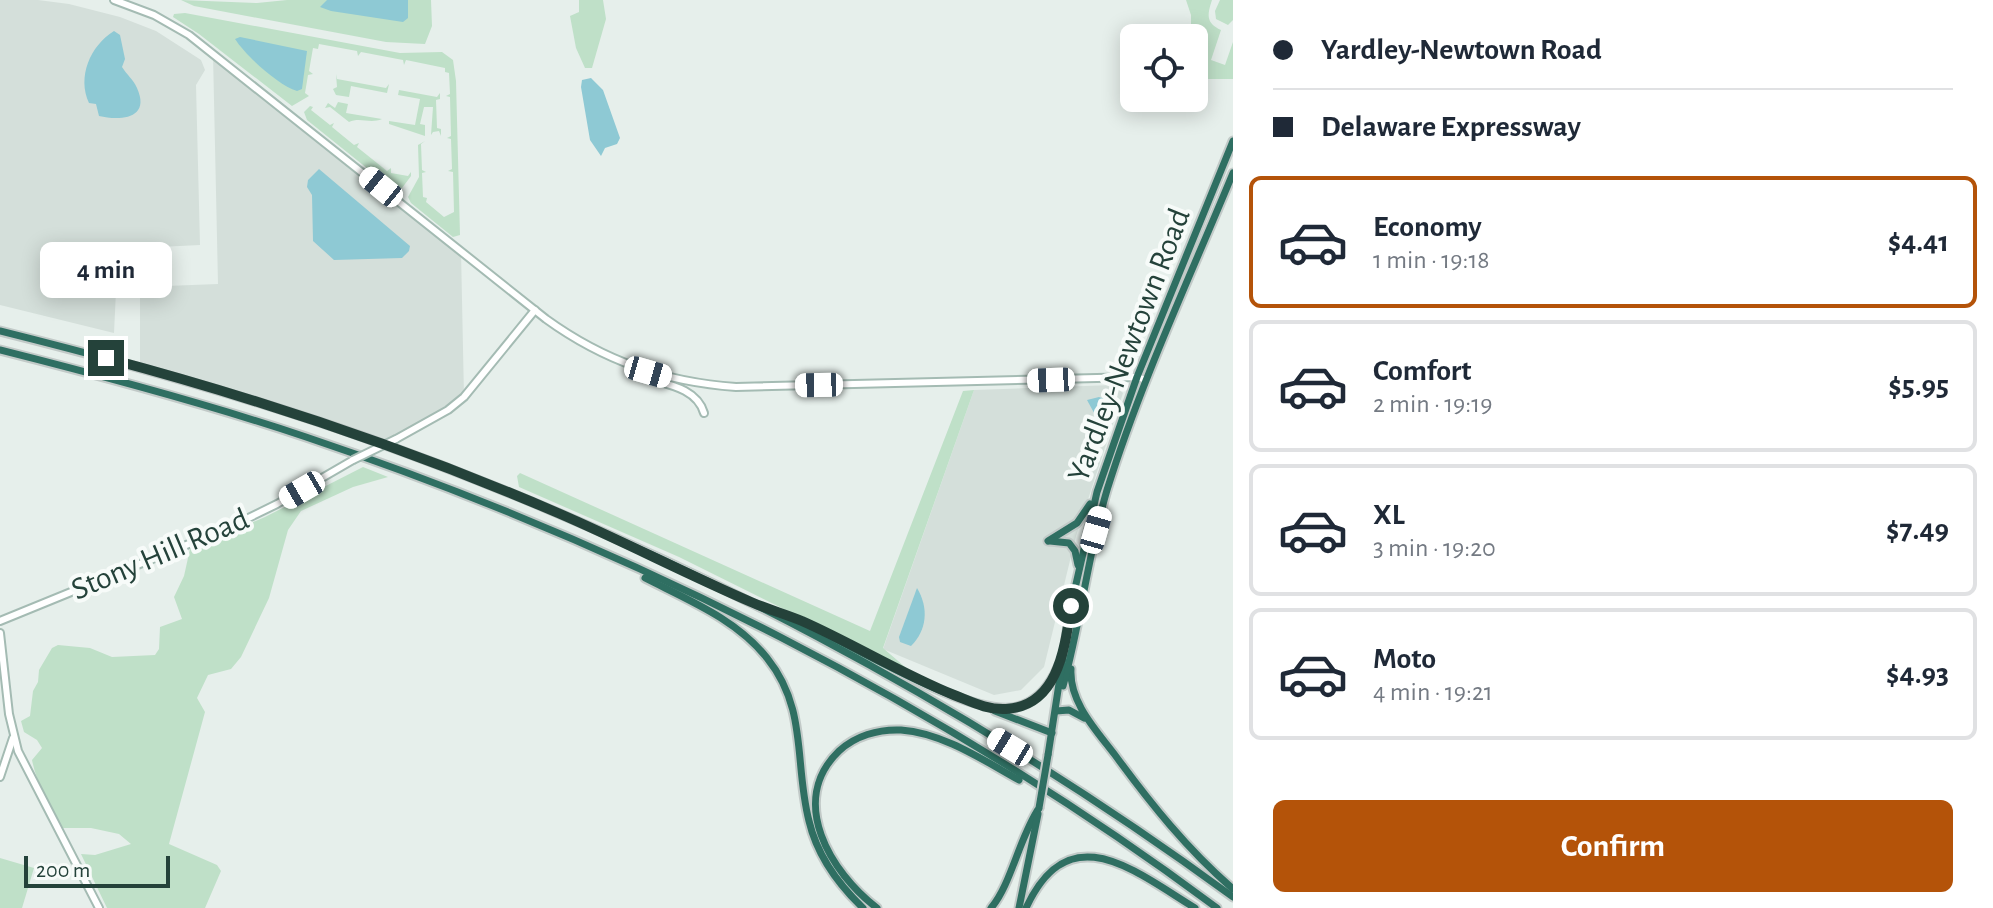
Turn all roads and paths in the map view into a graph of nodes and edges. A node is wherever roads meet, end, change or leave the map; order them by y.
1 (114, 0) edge
2 (1233, 141) edge
3 (1233, 173) edge
4 (535, 310) junction
5 (0, 331) edge
6 (0, 350) edge
7 (634, 368) junction
8 (1137, 377) junction
9 (1146, 380) junction
10 (704, 413) dead end
11 (1110, 453) junction
12 (424, 479) junction
13 (1079, 571) junction
14 (750, 602) junction
15 (0, 621) edge
16 (0, 633) edge
17 (1068, 656) junction
18 (988, 708) junction
19 (1056, 711) junction
20 (1092, 724) junction
21 (1052, 733) junction
22 (14, 738) junction
23 (0, 777) edge
24 (1039, 808) junction
25 (1074, 810) junction
26 (1233, 889) edge
27 (1233, 897) edge
28 (99, 908) edge
29 (863, 908) edge
30 (877, 908) edge
31 (991, 908) edge
32 (1019, 908) edge
33 (1026, 908) edge
34 (1195, 908) edge
35 (1217, 908) edge

1 - 4 street
2 - 8 highway, Yardley-Newtown Road
3 - 9 highway, Yardley-Newtown Road
4 - 7 street
4 - 15 street, Stony Hill Road, bridge
5 - 14 highway
6 - 12 highway
7 - 8 street
7 - 10 street
8 - 9 street
8 - 11 highway, Yardley-Newtown Road
9 - 17 highway, Yardley-Newtown Road
11 - 13 highway, Yardley-Newtown Road
11 - 13 highway
12 - 25 highway
12 - 29 highway
13 - 17 highway, Yardley-Newtown Road
14 - 18 highway
14 - 27 highway
16 - 22 street
17 - 18 highway
17 - 19 highway, Yardley-Newtown Road
17 - 20 highway
18 - 21 highway
19 - 20 highway
19 - 21 highway, Yardley-Newtown Road
20 - 26 highway
21 - 24 highway, Yardley-Newtown Road, bridge
22 - 23 street
22 - 28 street
24 - 31 highway
24 - 32 highway, Yardley-Newtown Road
25 - 30 highway
25 - 35 highway
33 - 34 highway

